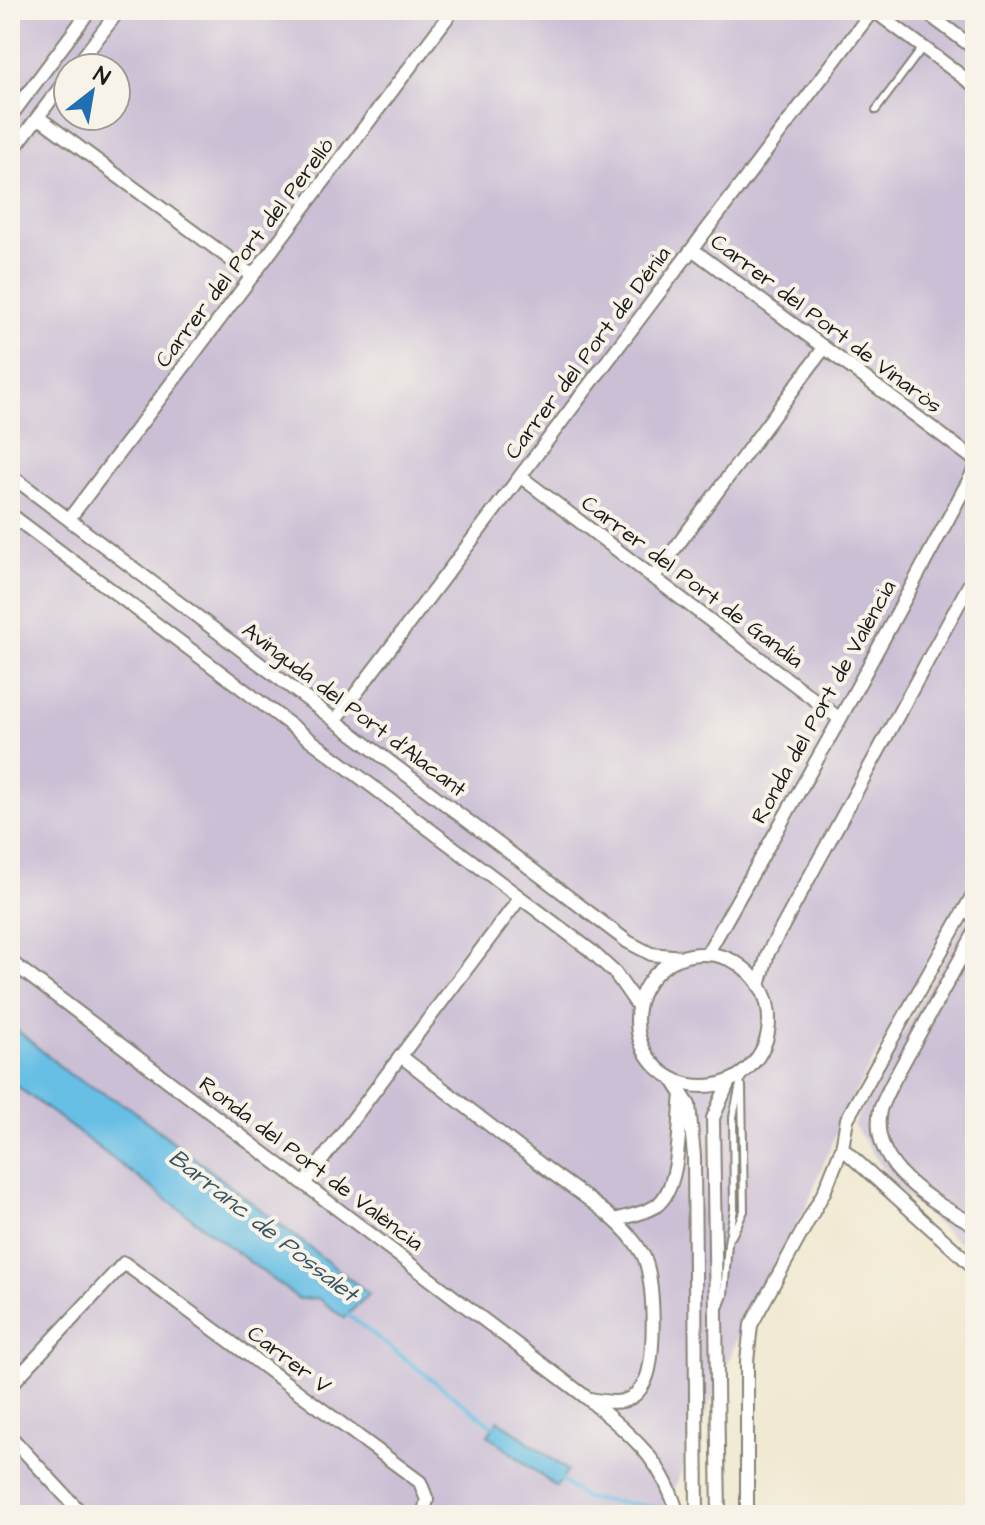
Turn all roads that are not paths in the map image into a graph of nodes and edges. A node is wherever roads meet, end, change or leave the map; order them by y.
1 (90, 10) edge
2 (119, 10) edge
3 (453, 10) edge
4 (873, 10) edge
5 (923, 10) edge
6 (923, 47) junction
7 (975, 49) edge
8 (87, 52) edge
9 (975, 86) edge
10 (52, 98) edge
11 (876, 110) dead end
12 (10, 117) edge
13 (38, 117) junction
14 (10, 154) edge
15 (692, 249) junction
16 (253, 276) junction
17 (824, 348) junction
18 (975, 460) edge
19 (975, 469) edge
20 (10, 475) edge
21 (521, 477) junction
22 (10, 514) edge
23 (69, 519) junction
24 (975, 574) edge
25 (653, 578) junction
26 (840, 719) junction
27 (335, 721) junction
28 (975, 891) edge
29 (520, 898) junction
30 (975, 932) edge
31 (707, 954) junction
32 (682, 957) junction
33 (10, 961) edge
34 (759, 986) junction
35 (638, 1006) junction
36 (402, 1057) junction
37 (742, 1075) junction
38 (672, 1079) junction
39 (729, 1081) junction
40 (682, 1095) junction
41 (842, 1148) junction
42 (304, 1184) junction
43 (614, 1220) junction
44 (975, 1225) edge
45 (975, 1268) edge
46 (716, 1317) junction
47 (10, 1386) edge
48 (587, 1398) junction
49 (10, 1436) edge
50 (83, 1515) edge
51 (423, 1515) edge
52 (678, 1515) edge
53 (697, 1515) edge
54 (719, 1515) edge
55 (747, 1515) edge

1 - 12 street
2 - 8 street
3 - 16 street, Carrer del Port del Perelló
4 - 6 street
4 - 15 street, Carrer del Port de Dénia
5 - 7 street
6 - 9 street
6 - 11 lane
10 - 13 street
13 - 14 street
13 - 16 street
15 - 17 street, Carrer del Port de Vinaròs
15 - 21 street, Carrer del Port de Dénia
16 - 23 street, Carrer del Port del Perelló
17 - 18 street, Carrer del Port de Vinaròs
17 - 25 street
19 - 26 street, Ronda del Port de València
20 - 23 street, Avinguda del Port d'Alacant
21 - 25 street, Carrer del Port de Gandia
21 - 27 street, Carrer del Port de Dénia
22 - 29 street
23 - 27 street, Avinguda del Port d'Alacant
24 - 34 street
25 - 26 street, Carrer del Port de Gandia
26 - 31 street, Ronda del Port de València
27 - 32 street, Avinguda del Port d'Alacant
28 - 41 street
29 - 35 street
29 - 36 street
30 - 44 street
31 - 32 street
31 - 34 street
32 - 35 street
33 - 42 street, Ronda del Port de València
34 - 37 street
35 - 38 street
36 - 42 street
36 - 43 street
37 - 39 street
37 - 46 lane
38 - 39 street
38 - 40 street
39 - 46 street
40 - 43 street
40 - 53 street
41 - 45 street
41 - 55 street
42 - 48 street, Ronda del Port de València
43 - 48 street
46 - 54 street
47 - 51 street, Carrer V
48 - 52 street, Ronda del Port de València
49 - 50 street

